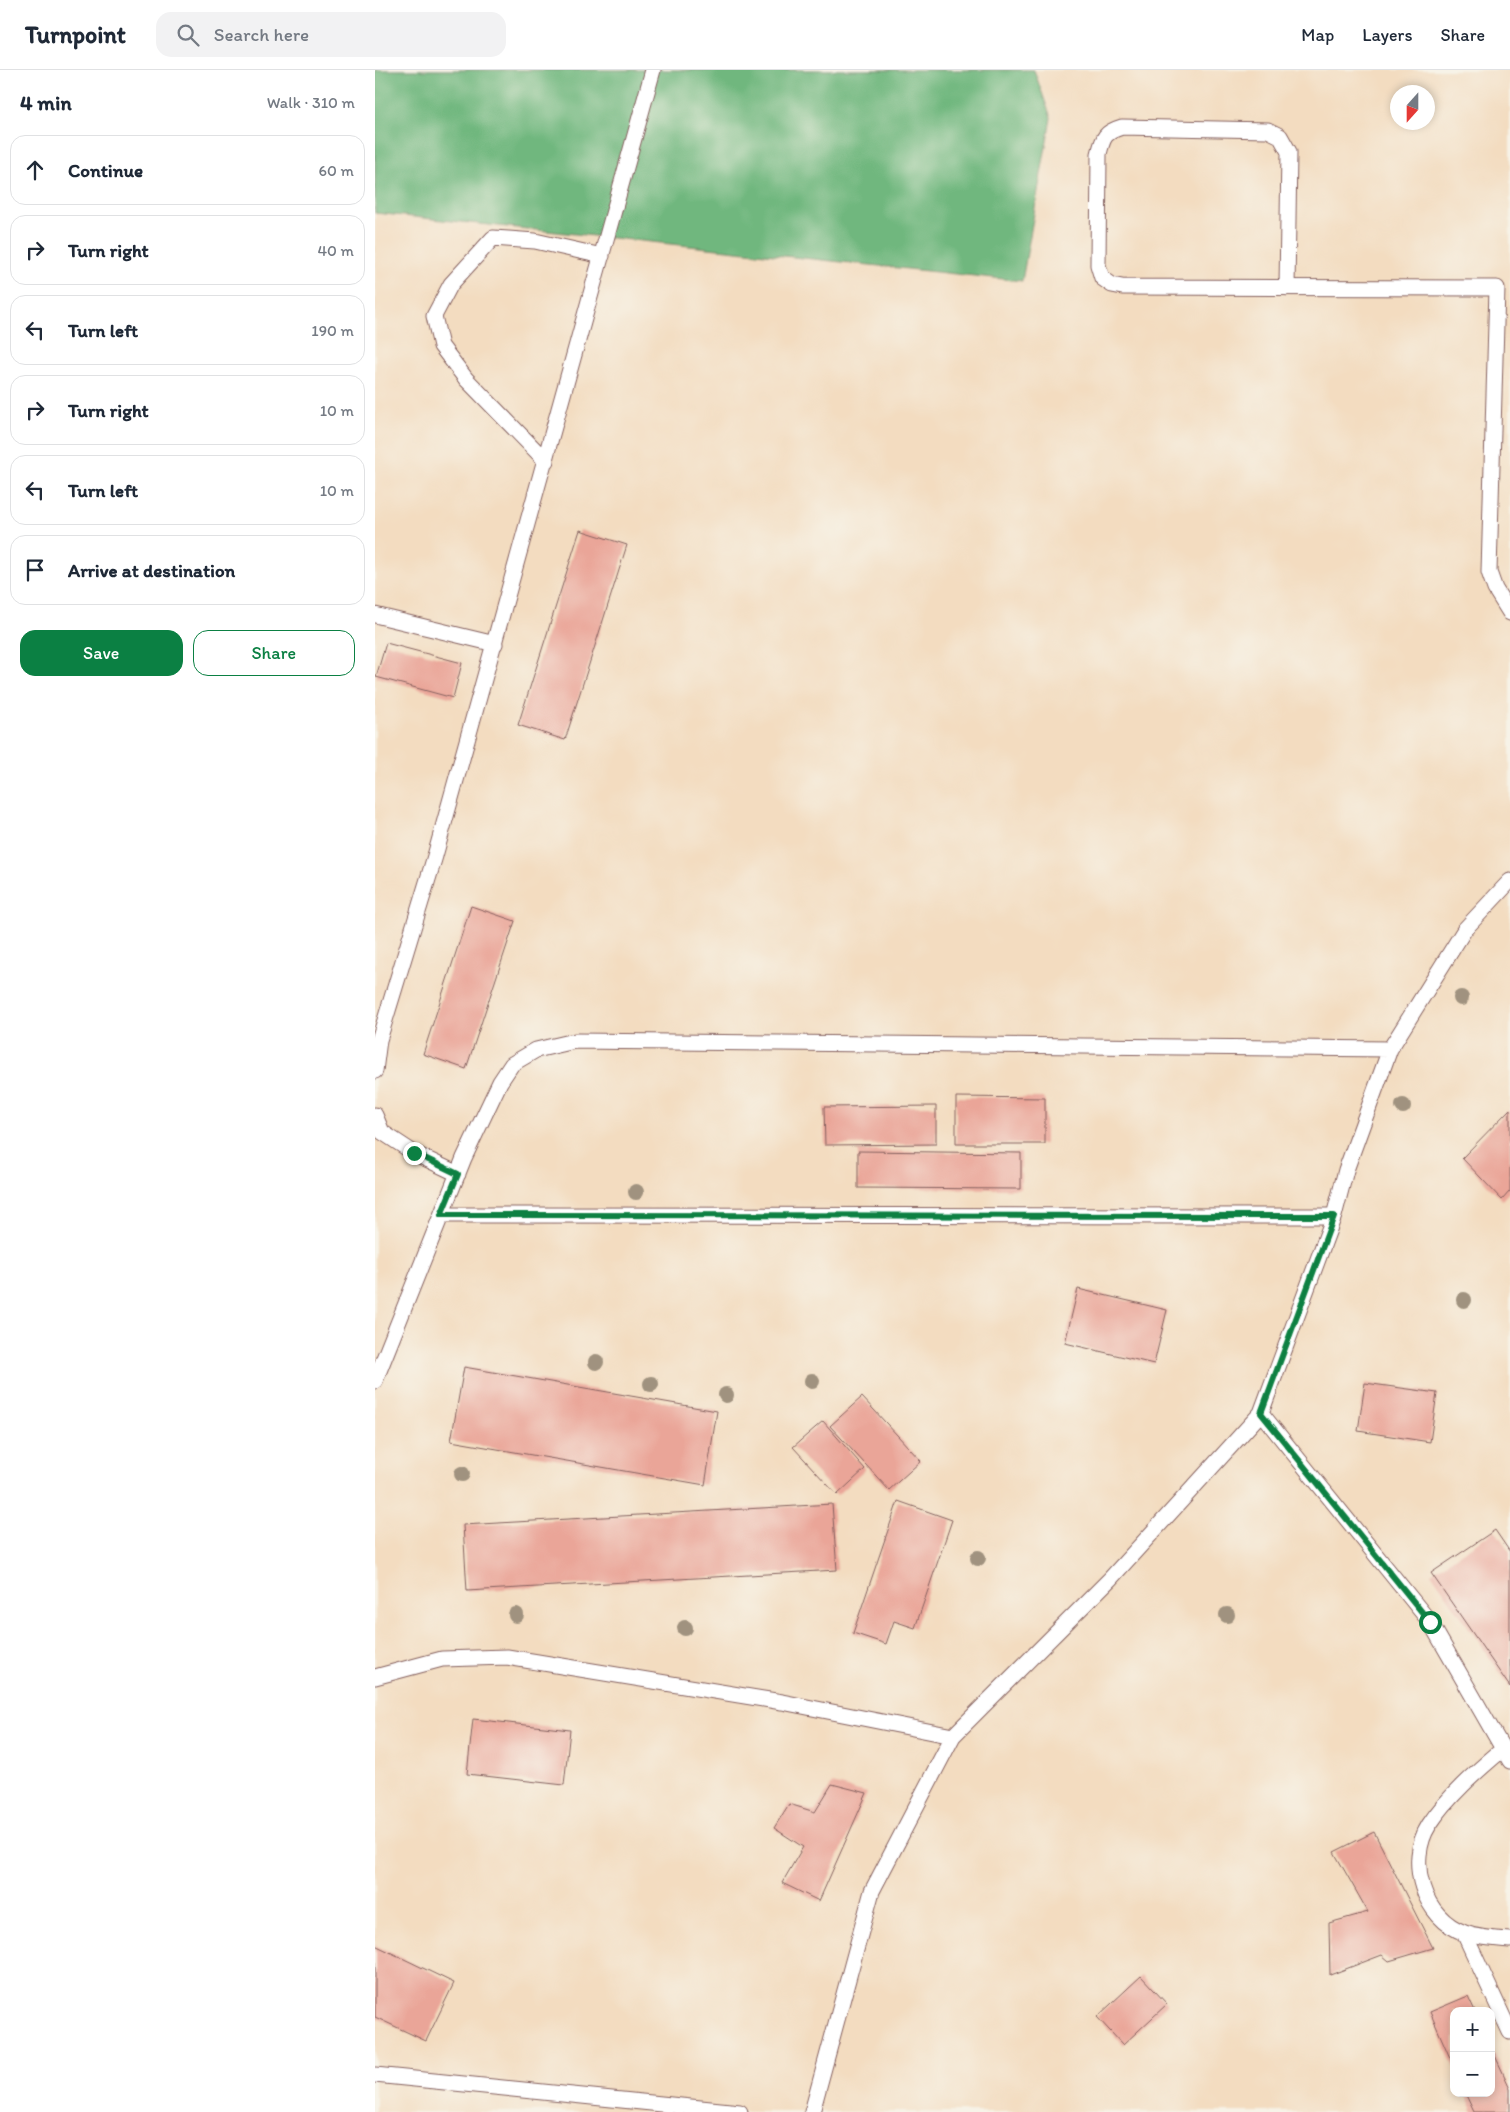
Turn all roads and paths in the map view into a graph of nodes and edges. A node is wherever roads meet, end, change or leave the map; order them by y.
1 (653, 70) edge
2 (601, 256) junction
3 (1503, 287) edge
4 (1287, 288) junction
5 (546, 461) junction
6 (1510, 613) edge
7 (375, 615) edge
8 (495, 644) junction
9 (1510, 881) edge
10 (1390, 1049) junction
11 (375, 1071) edge
12 (375, 1115) edge
13 (458, 1174) junction
14 (441, 1215) junction
15 (1334, 1216) junction
16 (375, 1381) edge
17 (1261, 1413) junction
18 (375, 1677) edge
19 (953, 1736) junction
20 (1507, 1755) edge
21 (1464, 1933) junction
22 (1510, 1940) edge
23 (1510, 2032) edge
24 (375, 2075) edge
25 (631, 2106) edge
26 (740, 2112) edge
27 (812, 2112) edge

1 - 2 lane
2 - 5 lane
2 - 5 lane
3 - 4 lane
3 - 6 lane
4 - 4 lane
5 - 8 lane
7 - 8 lane
8 - 11 lane
9 - 10 lane
10 - 13 lane
10 - 15 lane
12 - 13 lane
13 - 14 lane
14 - 15 lane
14 - 16 lane
15 - 17 lane
17 - 19 lane
17 - 20 lane
18 - 19 lane
19 - 27 lane
20 - 21 lane
21 - 22 lane
21 - 23 lane
24 - 25 lane
25 - 26 lane

